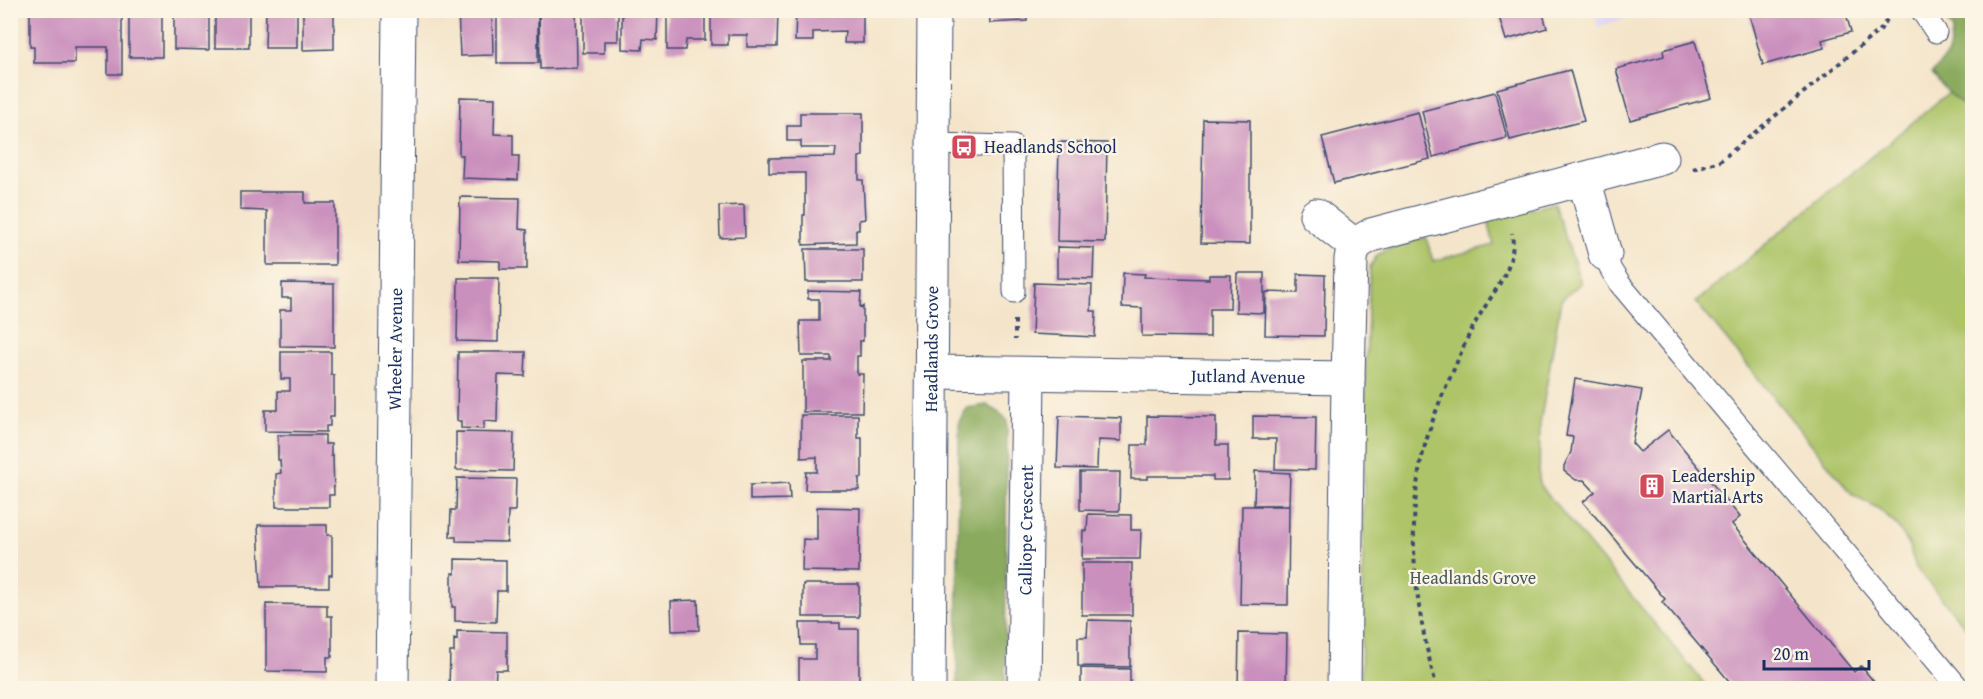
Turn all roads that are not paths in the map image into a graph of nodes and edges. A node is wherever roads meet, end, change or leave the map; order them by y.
1 (399, 10) edge
2 (934, 10) edge
3 (1921, 10) edge
4 (1936, 32) dead end
5 (934, 144) junction
6 (1662, 158) road end
7 (1584, 179) junction
8 (1316, 215) dead end
9 (1354, 245) junction
10 (1605, 254) joint
11 (1014, 292) road end
12 (932, 372) junction
13 (1022, 374) junction
14 (1348, 378) junction
15 (392, 688) edge
16 (929, 688) edge
17 (1024, 688) edge
18 (1344, 688) edge
19 (1959, 688) edge

1 - 15 street, Wheeler Avenue
2 - 5 street, Headlands Grove
3 - 4 lane
5 - 11 lane
5 - 12 street, Headlands Grove
6 - 7 street
7 - 9 street
7 - 10 street
8 - 9 street
9 - 14 street
10 - 19 lane
12 - 13 street, Jutland Avenue
12 - 16 street, Headlands Grove
13 - 14 street, Jutland Avenue
13 - 17 street, Calliope Crescent
14 - 18 street

